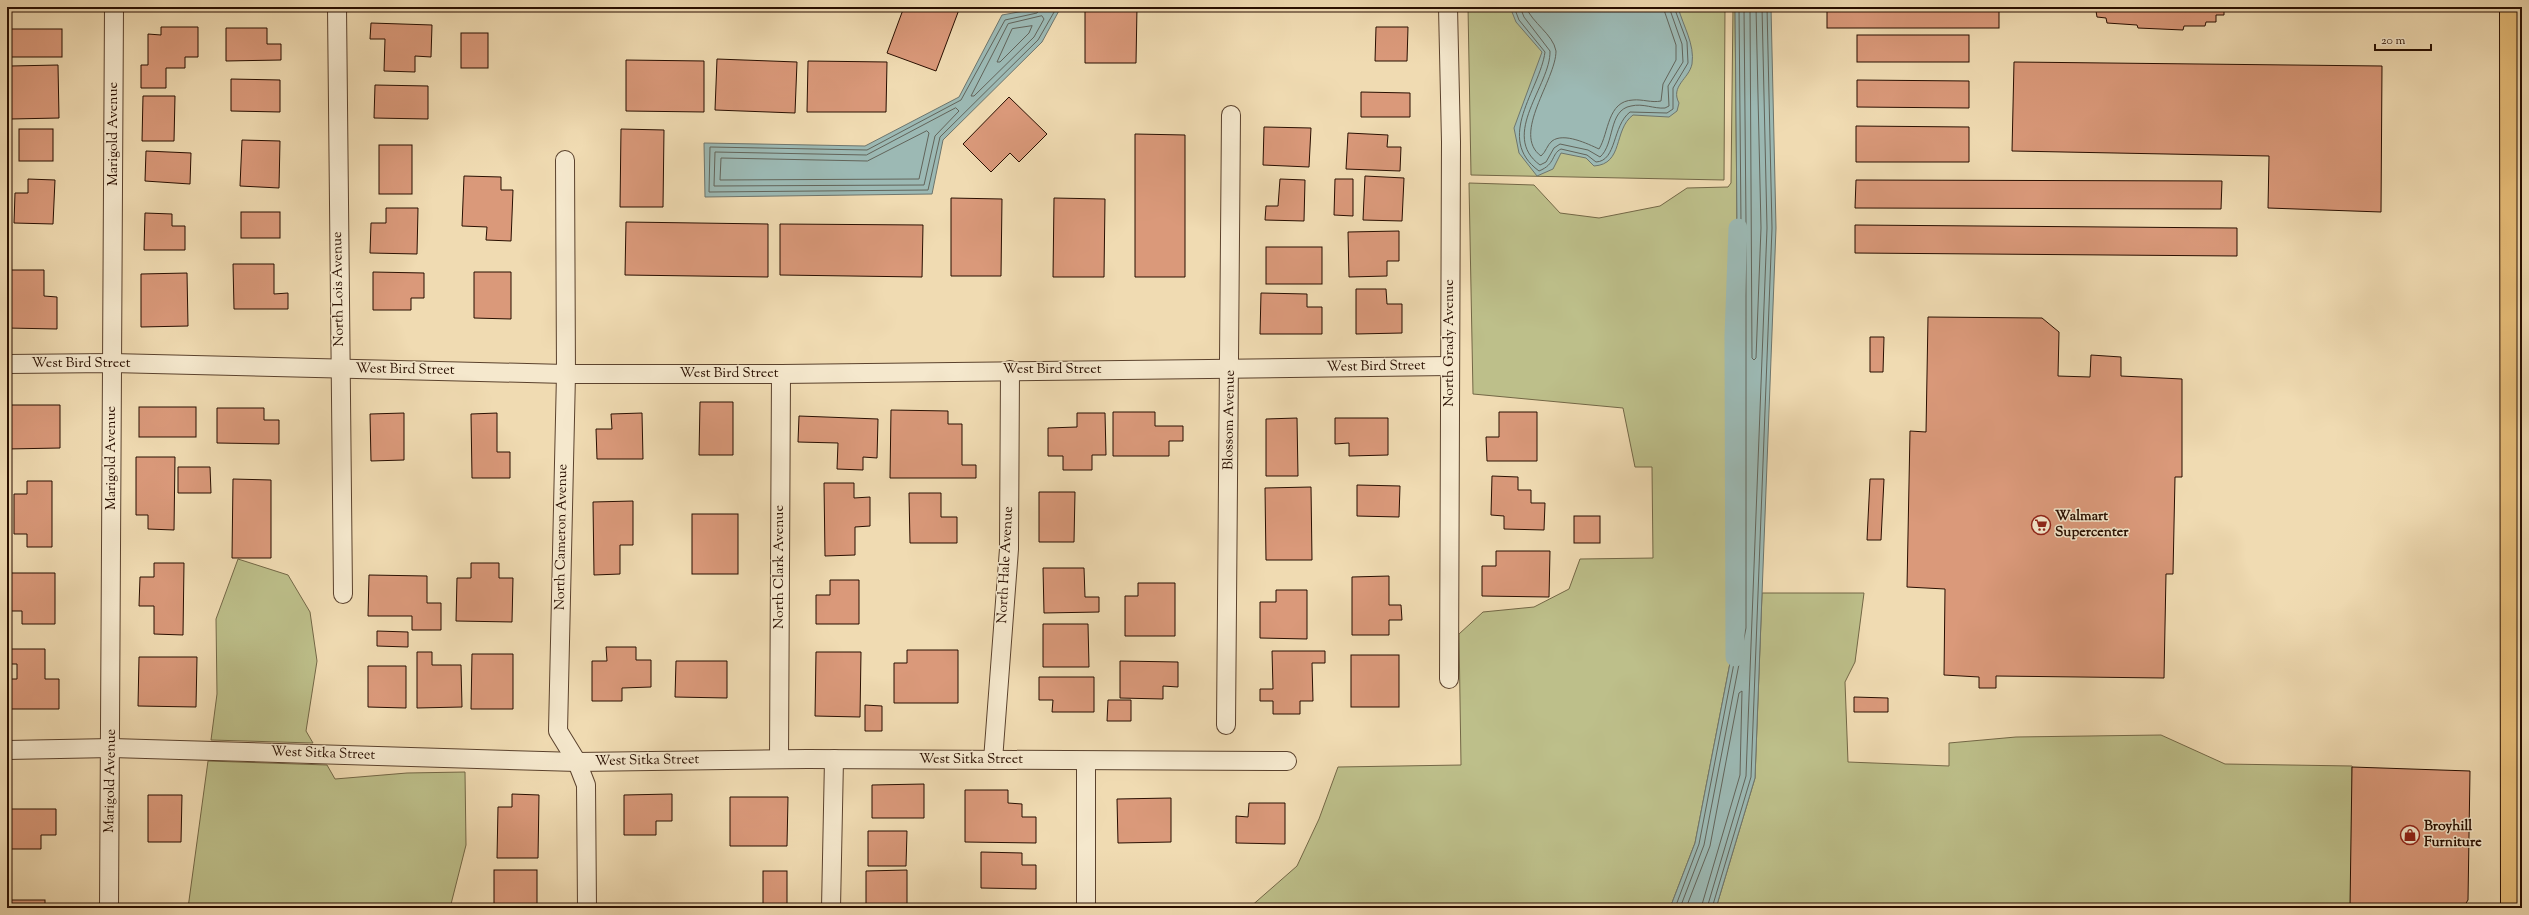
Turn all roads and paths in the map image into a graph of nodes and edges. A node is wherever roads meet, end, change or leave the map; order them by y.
1 (114, 7) edge
2 (337, 7) edge
3 (1448, 7) edge
4 (2511, 7) edge
5 (1231, 115) dead end
6 (565, 160) dead end
7 (112, 363) junction
8 (7, 364) edge
9 (1450, 366) junction
10 (340, 369) junction
11 (1010, 370) junction
12 (1230, 370) junction
13 (566, 374) junction
14 (781, 374) junction
15 (2511, 405) junction
16 (2522, 429) edge
17 (343, 594) dead end
18 (1450, 679) dead end
19 (2517, 685) edge
20 (1226, 724) dead end
21 (112, 748) junction
22 (7, 750) edge
23 (779, 759) junction
24 (834, 759) junction
25 (993, 760) junction
26 (1086, 761) junction
27 (1287, 761) dead end
28 (577, 762) junction
29 (109, 908) edge
30 (587, 908) edge
31 (831, 908) edge
32 (1086, 908) edge
33 (2512, 908) edge

1 - 7 street, Marigold Avenue
2 - 10 street, North Lois Avenue
3 - 9 street, North Grady Avenue
4 - 15 main road
5 - 12 street, Blossom Avenue
6 - 13 street, North Cameron Avenue
7 - 8 street, West Bird Street
7 - 10 street, West Bird Street
7 - 21 street, Marigold Avenue
9 - 12 street, West Bird Street
9 - 18 street, North Grady Avenue
10 - 13 street, West Bird Street
10 - 17 street, North Lois Avenue
11 - 12 street, West Bird Street
11 - 14 street, West Bird Street
11 - 25 street, North Hale Avenue
12 - 20 street, Blossom Avenue
13 - 14 street, West Bird Street
13 - 28 street, North Cameron Avenue
14 - 23 street, North Clark Avenue
15 - 16 main road
15 - 19 main road
19 - 33 main road
21 - 22 street, West Sitka Street
21 - 28 street, West Sitka Street
21 - 29 street, Marigold Avenue
23 - 24 street, West Sitka Street
23 - 28 street, West Sitka Street
24 - 25 street, West Sitka Street
24 - 31 street
25 - 26 street, West Sitka Street
26 - 27 street, West Sitka Street
26 - 32 street
28 - 30 street, North Cameron Avenue

